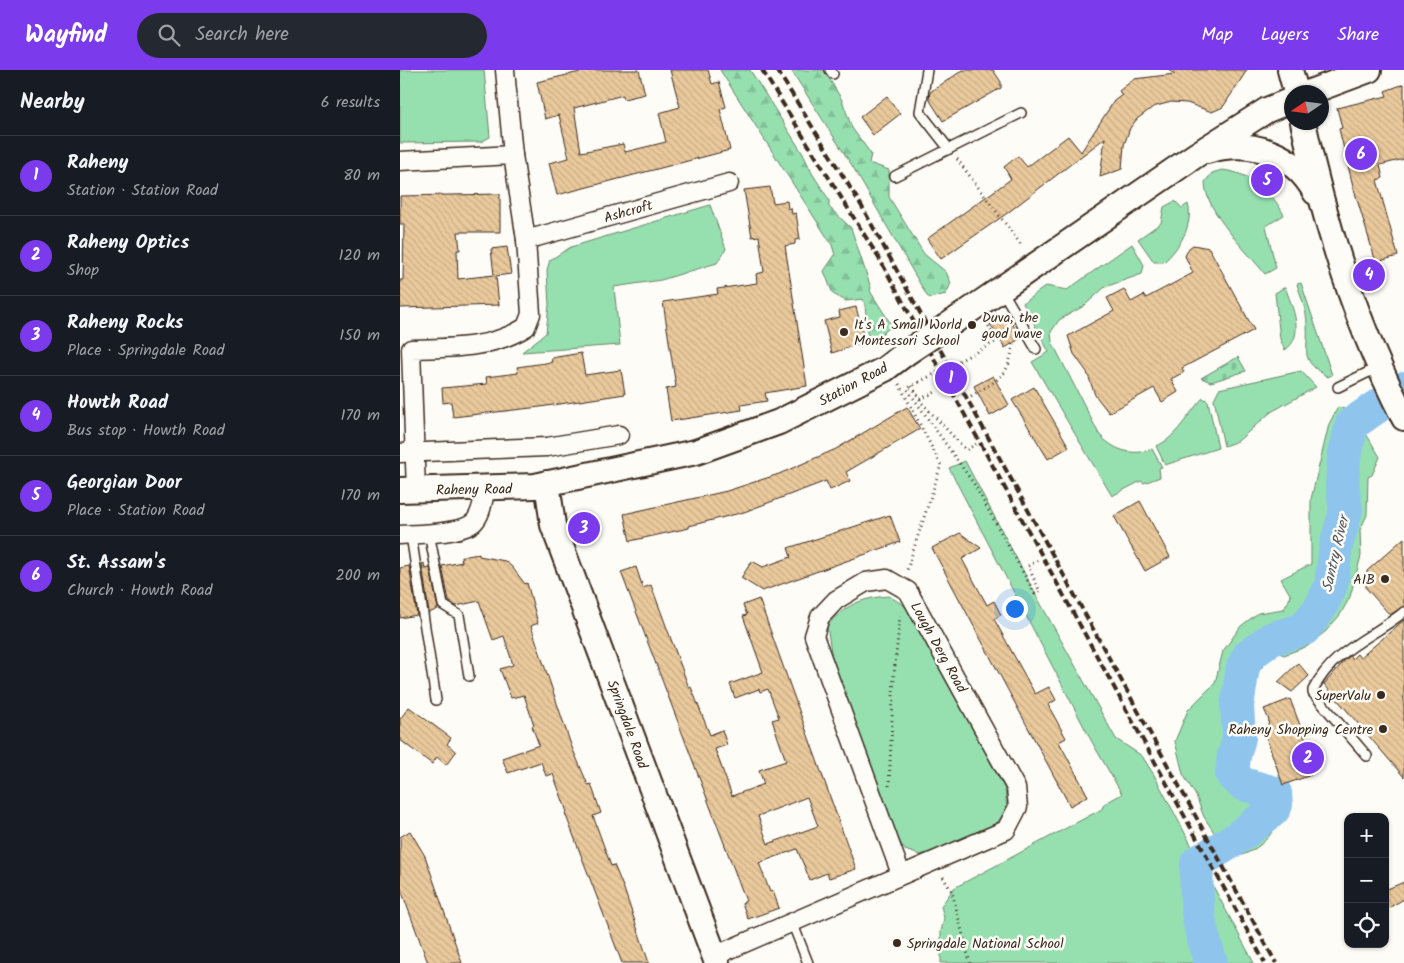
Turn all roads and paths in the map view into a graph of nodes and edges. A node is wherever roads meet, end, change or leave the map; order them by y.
1 (505, 70) edge
2 (927, 70) edge
3 (1290, 70) edge
4 (1369, 70) edge
5 (1294, 85) edge
6 (1329, 85) edge
7 (1284, 103) edge
8 (1021, 113) dead end
9 (1305, 130) edge
10 (949, 149) junction
11 (1196, 154) junction
12 (513, 155) junction
13 (400, 161) edge
14 (894, 176) dead end
15 (730, 183) dead end
16 (1328, 221) junction
17 (526, 240) junction
18 (1022, 246) dead end
19 (1001, 288) junction
20 (1013, 343) dead end
21 (406, 349) edge
22 (1036, 349) dead end
23 (976, 352) dead end
24 (1383, 376) junction
25 (912, 386) junction
26 (1338, 387) dead end
27 (938, 390) dead end
28 (971, 396) dead end
29 (920, 399) junction
30 (1402, 414) edge
31 (619, 435) dead end
32 (976, 444) dead end
33 (407, 452) edge
34 (547, 483) junction
35 (486, 488) junction
36 (408, 490) edge
37 (429, 533) junction
38 (405, 535) edge
39 (1040, 559) dead end
40 (1404, 612) edge
41 (469, 676) dead end
42 (436, 700) dead end
43 (1367, 756) dead end
44 (933, 861) junction
45 (901, 874) junction
46 (792, 922) junction
47 (715, 959) edge
48 (808, 963) edge
49 (970, 963) edge

1 - 12 street
2 - 10 lane
3 - 5 main road
4 - 6 main road
7 - 11 main road, Station Road
8 - 10 lane
9 - 16 main road
10 - 14 lane
10 - 18 path
11 - 16 main road, Station Road
11 - 19 main road, Station Road
12 - 13 street
12 - 17 street
15 - 17 street, Ashcroft
16 - 24 main road
17 - 21 street
19 - 22 lane
19 - 34 main road, Station Road, bridge
20 - 28 path
21 - 33 street
23 - 25 path, bridge
24 - 26 lane
24 - 30 main road
25 - 29 path
25 - 39 path
27 - 29 path
29 - 32 path
31 - 33 street
33 - 36 street
34 - 35 main road, Raheny Road
34 - 47 main road, Springdale Road
35 - 36 main road, Raheny Road
35 - 37 street
37 - 38 street
37 - 41 lane
38 - 42 lane
40 - 43 lane
44 - 45 street, Lough Derg Road
44 - 45 street, Lough Derg Road
44 - 49 path
45 - 46 street, Lough Derg Road
46 - 47 street, Lough Derg Road
46 - 48 lane

